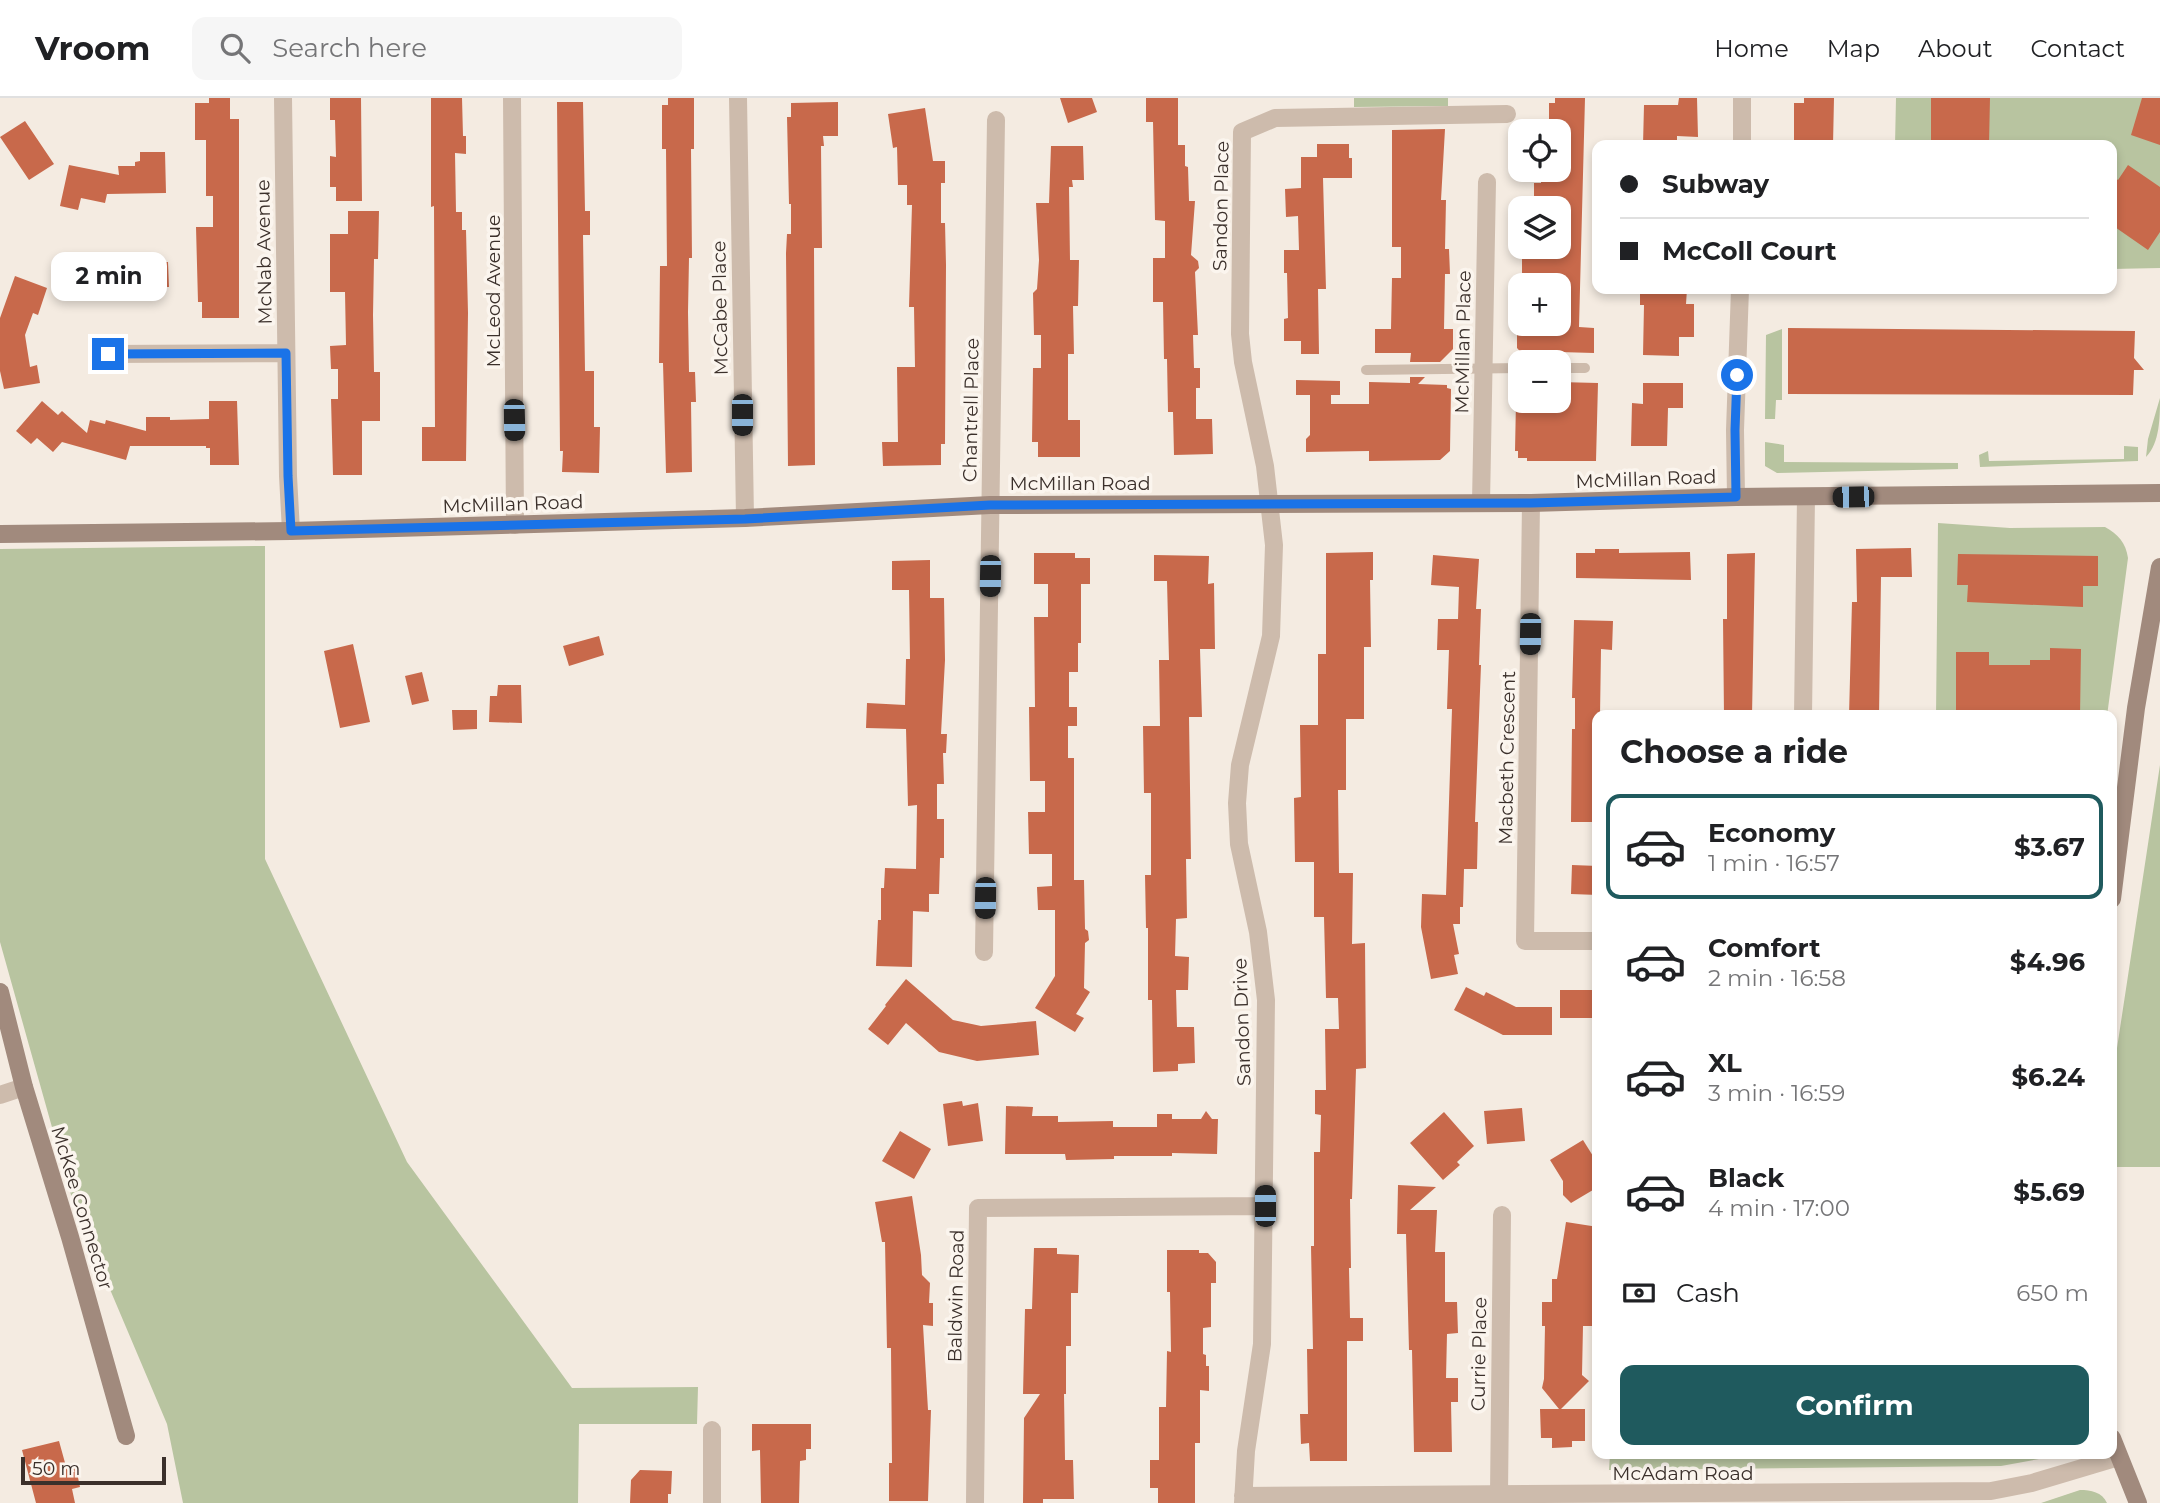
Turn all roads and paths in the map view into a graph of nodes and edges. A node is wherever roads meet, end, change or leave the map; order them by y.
1 (283, 98) edge
2 (512, 98) edge
3 (738, 98) edge
4 (1742, 98) edge
5 (1507, 114) dead end
6 (996, 120) dead end
7 (1741, 140) edge
8 (1487, 182) dead end
9 (1740, 294) edge
10 (286, 353) junction
11 (108, 354) dead end
12 (1484, 368) junction
13 (1508, 368) edge
14 (1571, 368) edge
15 (1586, 368) dead end
16 (1366, 370) dead end
17 (2160, 494) edge
18 (1736, 497) junction
19 (1806, 497) junction
20 (1270, 502) junction
21 (1481, 503) junction
22 (1531, 503) junction
23 (990, 505) junction
24 (745, 519) junction
25 (515, 525) junction
26 (291, 531) junction
27 (0, 534) edge
28 (2160, 567) edge
29 (1803, 710) edge
30 (2117, 860) edge
31 (1592, 941) edge
32 (984, 952) dead end
33 (0, 992) edge
34 (24, 1087) junction
35 (0, 1095) edge
36 (1265, 1206) junction
37 (1502, 1215) dead end
38 (712, 1430) dead end
39 (126, 1436) dead end
40 (2117, 1452) edge
41 (2119, 1457) joint
42 (2113, 1459) edge
43 (1499, 1494) junction
44 (1899, 1497) edge
45 (1243, 1499) edge
46 (712, 1503) edge
47 (975, 1503) edge
48 (2138, 1503) edge

1 - 10 street, McNab Avenue
2 - 25 street, McLeod Avenue
3 - 24 street, McCabe Place
4 - 7 street
5 - 20 street, Sandon Place
6 - 23 street, Chantrell Place
8 - 12 street, McMillan Place
9 - 18 street
10 - 11 street
10 - 26 street, McNab Avenue
12 - 13 lane
12 - 16 lane
12 - 21 street, McMillan Place
14 - 15 lane
17 - 19 main road, McMillan Road
18 - 19 main road, McMillan Road
18 - 22 main road, McMillan Road
19 - 29 street
20 - 21 main road, McMillan Road
20 - 23 main road, McMillan Road
20 - 36 street, Sandon Drive
21 - 22 main road, McMillan Road
22 - 31 street, Macbeth Crescent
23 - 24 main road, McMillan Road
23 - 32 street, Chantrell Place
24 - 25 main road, McMillan Road
25 - 26 main road, McMillan Road
26 - 27 main road, McMillan Road
28 - 30 main road
33 - 34 main road, McKee Connector
34 - 35 street
34 - 39 main road, McKee Connector
36 - 45 street, Sandon Drive
36 - 47 street, Baldwin Road
37 - 43 street, Currie Place
38 - 46 street
40 - 41 main road
41 - 48 main road
42 - 44 street, McAdam Road
43 - 44 street, McAdam Road
43 - 45 street, McAdam Road

